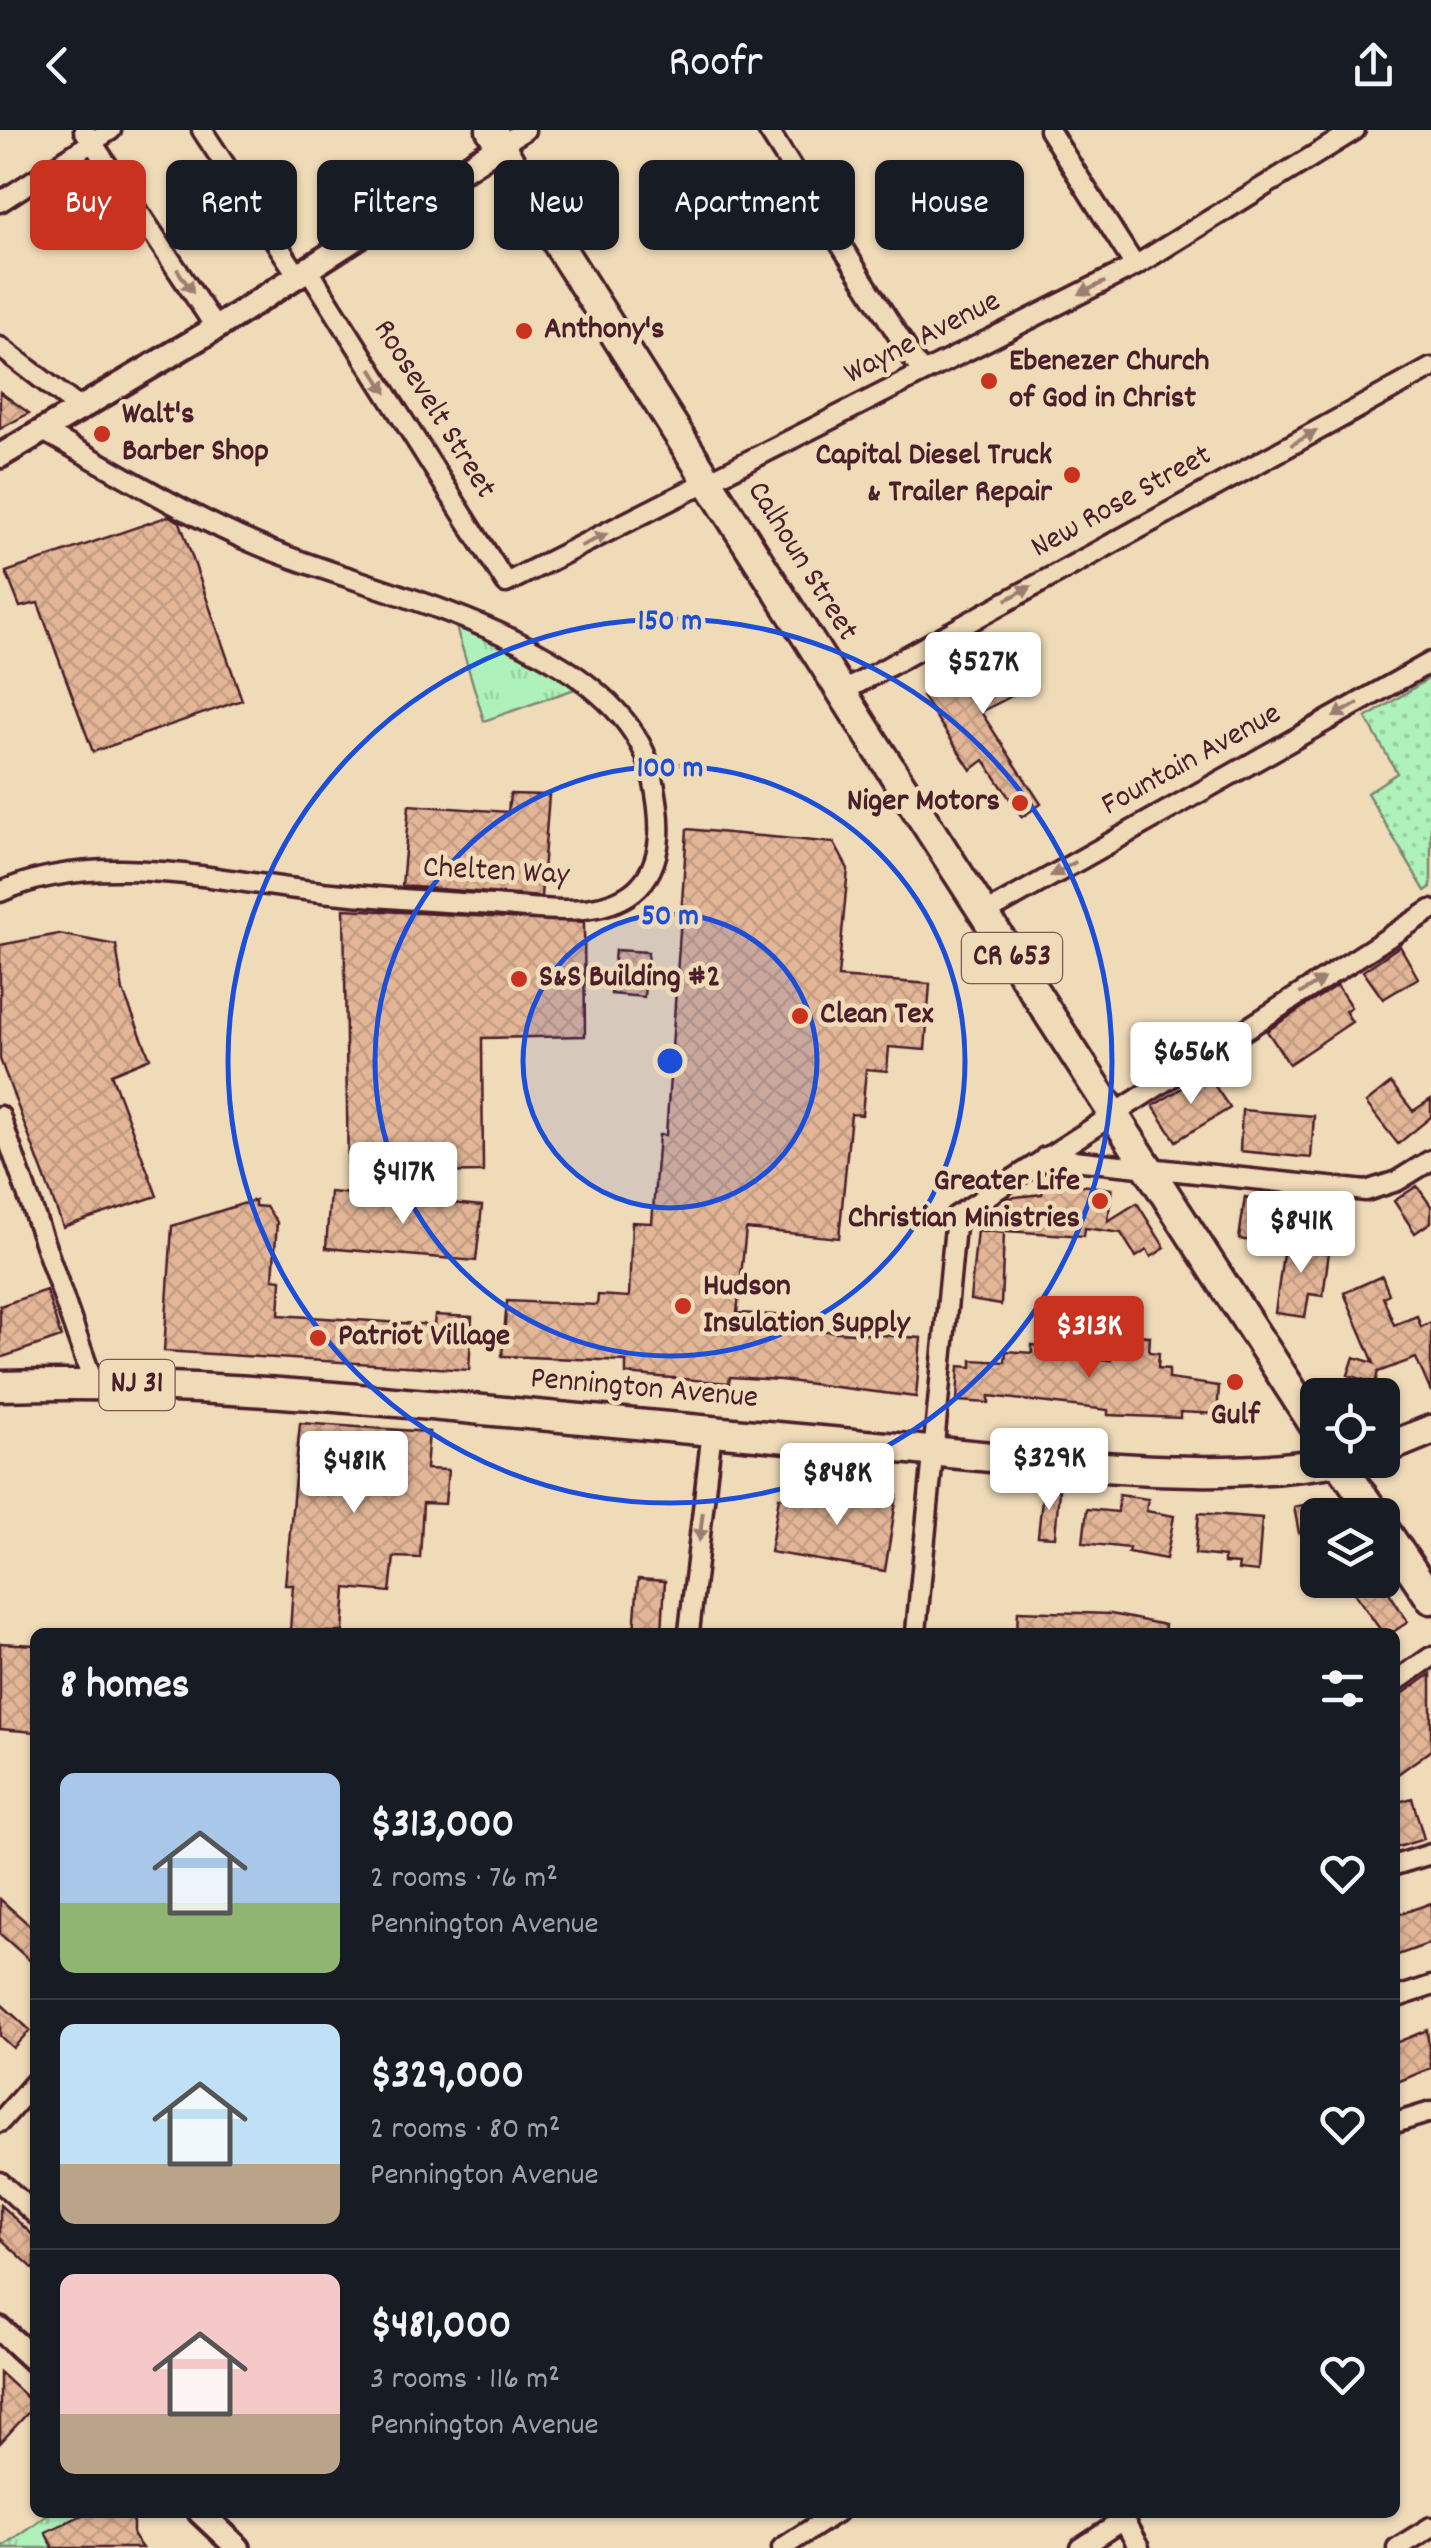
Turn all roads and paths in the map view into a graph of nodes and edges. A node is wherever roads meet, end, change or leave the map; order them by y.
1 (111, 130) edge
2 (202, 130) edge
3 (525, 130) edge
4 (768, 130) edge
5 (1050, 130) edge
6 (1355, 130) edge
7 (88, 136) edge
8 (1334, 136) edge
9 (495, 138) edge
10 (0, 202) edge
11 (1135, 266) junction
12 (303, 273) junction
13 (216, 328) junction
14 (0, 348) edge
15 (1431, 368) edge
16 (922, 373) junction
17 (82, 410) junction
18 (45, 432) junction
19 (0, 456) edge
20 (709, 482) junction
21 (506, 583) joint
22 (1431, 662) edge
23 (842, 692) junction
24 (0, 892) edge
25 (1431, 910) edge
26 (984, 914) junction
27 (1112, 1114) junction
28 (0, 1116) edge
29 (1045, 1157) junction
30 (1431, 1160) edge
31 (1147, 1167) junction
32 (94, 1385) junction
33 (0, 1386) edge
34 (1300, 1403) edge
35 (712, 1430) junction
36 (1431, 1430) edge
37 (1400, 1443) edge
38 (934, 1451) junction
39 (1300, 1464) edge
40 (1400, 1553) edge
41 (1431, 1599) edge
42 (690, 1628) edge
43 (916, 1628) edge
44 (1431, 1657) edge
45 (1400, 1679) edge
46 (1431, 1854) edge
47 (1400, 1864) edge
48 (1431, 1986) edge
49 (1400, 1996) edge
50 (30, 2088) edge
51 (1431, 2112) edge
52 (1400, 2121) edge
53 (0, 2122) edge
54 (0, 2182) edge
55 (30, 2209) edge
56 (0, 2329) edge
57 (30, 2356) edge
58 (206, 2518) edge
59 (828, 2518) edge
60 (1120, 2518) edge
61 (1122, 2518) edge
62 (1431, 2526) edge
63 (238, 2548) edge
64 (782, 2548) edge
65 (1081, 2548) edge
66 (1139, 2548) edge
67 (1397, 2548) edge

1 - 7 street
2 - 12 street, Roosevelt Street
3 - 9 street
4 - 16 street
5 - 11 street
6 - 8 street, Wayne Avenue
7 - 10 street
7 -> 13 street
8 - 11 street, Wayne Avenue
9 - 12 street
9 - 20 main road, Calhoun Street / CR 653
11 -> 16 street, Wayne Avenue
12 - 13 street
12 -> 21 street, Roosevelt Street
13 - 17 street
14 - 17 street
23 -> 15 street, New Rose Street
16 - 20 street, Wayne Avenue
17 - 18 street
18 - 19 street
18 - 24 street, Chelten Way
21 -> 20 street, Wayne Avenue
20 - 23 main road, Calhoun Street / CR 653
22 -> 26 street, Fountain Avenue
23 - 26 main road, Calhoun Street / CR 653
27 -> 25 street
26 - 27 main road, Calhoun Street / CR 653
27 - 29 street
27 - 31 main road, Calhoun Street / CR 653
28 - 32 street
29 - 31 street
29 - 38 street
30 - 31 street
31 - 34 main road, Calhoun Street / CR 653
32 - 33 main road, Pennington Avenue / NJ 31
32 - 35 main road, Pennington Avenue / NJ 31
35 - 38 main road, Pennington Avenue / NJ 31
35 -> 42 street
36 - 37 main road
38 - 39 main road, Pennington Avenue / NJ 31
38 - 43 street
40 - 41 main road
44 - 45 street
46 - 47 street
48 - 49 street
50 - 53 street
51 - 52 street
54 - 55 street
56 - 57 street
58 - 63 street
59 - 64 street
60 - 65 street
61 - 66 street
62 - 67 street

